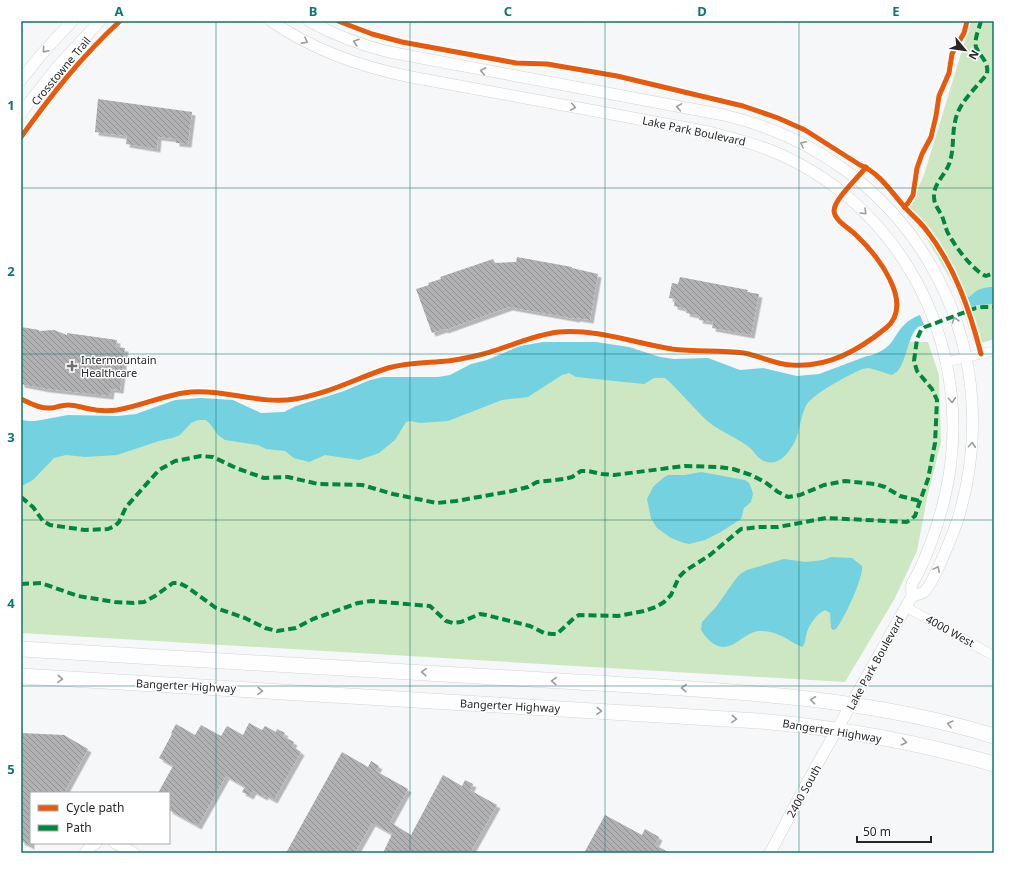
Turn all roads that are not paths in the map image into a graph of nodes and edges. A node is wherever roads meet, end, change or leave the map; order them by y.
1 (72, 21) edge
2 (100, 21) edge
3 (271, 21) edge
4 (309, 21) edge
5 (21, 80) edge
6 (21, 113) edge
7 (994, 351) edge
8 (966, 357) junction
9 (947, 362) junction
10 (912, 596) junction
11 (906, 607) junction
12 (21, 649) edge
13 (994, 656) edge
14 (21, 676) edge
15 (852, 705) junction
16 (838, 730) junction
17 (994, 736) edge
18 (994, 764) edge
19 (95, 844) edge
20 (116, 844) edge
21 (85, 853) edge
22 (134, 853) edge
23 (770, 853) edge

1 -> 5 street
2 - 6 street
3 -> 9 street, Lake Park Boulevard
8 -> 4 street, Lake Park Boulevard
7 - 8 street
8 - 9 street
10 -> 8 street, Lake Park Boulevard
9 -> 10 street, Lake Park Boulevard
10 - 11 street, Lake Park Boulevard
11 - 13 street, 4000 West
11 - 15 street, Lake Park Boulevard
15 -> 12 highway
14 -> 16 highway, Bangerter Highway
15 - 16 street, Lake Park Boulevard
17 -> 15 highway
16 -> 18 highway, Bangerter Highway
16 - 23 street, 2400 South
19 - 21 street
20 - 22 street

